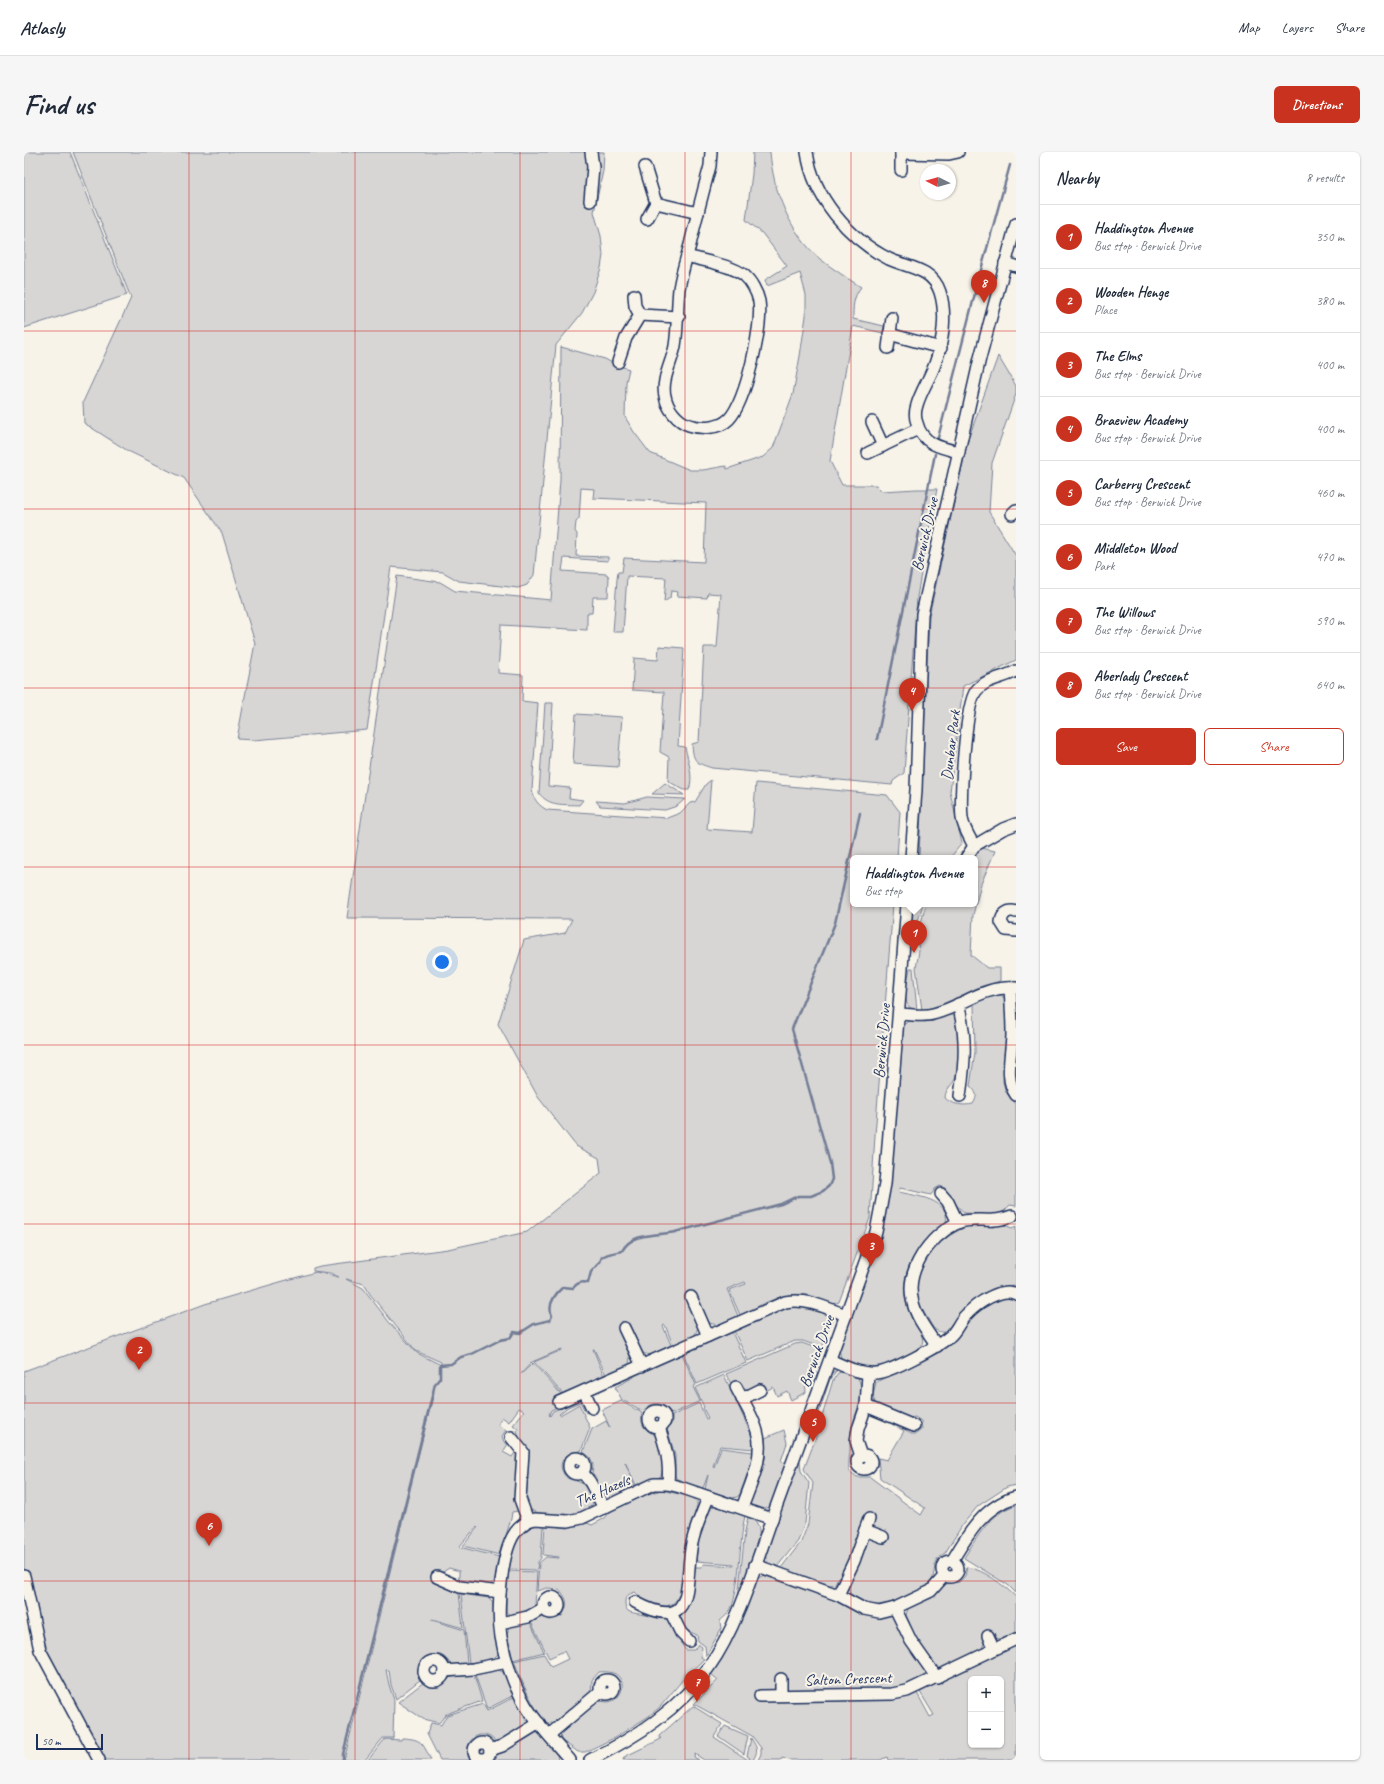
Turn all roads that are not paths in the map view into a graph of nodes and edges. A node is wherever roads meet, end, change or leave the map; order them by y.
1 (591, 152) edge
2 (711, 152) edge
3 (807, 152) edge
4 (901, 152) edge
5 (958, 152) edge
6 (645, 167) dead end
7 (901, 170) dead end
8 (590, 201) dead end
9 (656, 203) junction
10 (698, 213) junction
11 (647, 219) dead end
12 (1016, 224) edge
13 (687, 256) junction
14 (1005, 263) junction
15 (1016, 266) edge
16 (634, 294) dead end
17 (640, 315) junction
18 (678, 317) junction
19 (892, 318) dead end
20 (890, 334) junction
21 (888, 348) dead end
22 (941, 348) junction
23 (618, 362) dead end
24 (872, 422) dead end
25 (918, 429) junction
26 (883, 446) junction
27 (959, 452) junction
28 (868, 453) dead end
29 (1016, 671) edge
30 (1016, 824) edge
31 (974, 846) junction
32 (911, 855) edge
33 (968, 855) edge
34 (907, 907) edge
35 (1016, 912) edge
36 (1016, 931) edge
37 (1013, 988) edge
38 (958, 1004) junction
39 (899, 1014) junction
40 (1016, 1095) edge
41 (960, 1096) dead end
42 (941, 1194) dead end
43 (1012, 1216) dead end
44 (958, 1223) junction
45 (1016, 1294) edge
46 (691, 1297) dead end
47 (846, 1315) junction
48 (624, 1328) dead end
49 (708, 1336) junction
50 (937, 1346) junction
51 (830, 1360) junction
52 (642, 1366) junction
53 (868, 1374) junction
54 (736, 1387) dead end
55 (760, 1390) dead end
56 (584, 1391) junction
57 (742, 1399) junction
58 (559, 1402) dead end
59 (866, 1406) junction
60 (592, 1408) dead end
61 (660, 1426) dead end
62 (914, 1426) dead end
63 (511, 1437) dead end
64 (861, 1456) dead end
65 (582, 1472) dead end
66 (668, 1484) junction
67 (708, 1496) junction
68 (1016, 1497) edge
69 (604, 1508) junction
70 (742, 1508) junction
71 (772, 1519) junction
72 (869, 1519) dead end
73 (528, 1521) junction
74 (865, 1530) junction
75 (883, 1537) dead end
76 (756, 1565) junction
77 (24, 1576) edge
78 (437, 1577) dead end
79 (500, 1592) junction
80 (838, 1595) junction
81 (635, 1602) dead end
82 (544, 1608) dead end
83 (895, 1608) junction
84 (671, 1613) junction
85 (500, 1623) junction
86 (988, 1636) dead end
87 (1016, 1638) edge
88 (689, 1641) dead end
89 (994, 1649) junction
90 (507, 1662) junction
91 (444, 1671) dead end
92 (937, 1678) junction
93 (781, 1680) dead end
94 (601, 1691) dead end
95 (781, 1695) junction
96 (760, 1696) dead end
97 (539, 1723) junction
98 (549, 1735) junction
99 (490, 1750) dead end
100 (99, 1760) edge
101 (570, 1760) edge
102 (590, 1760) edge

1 - 8 street
2 - 10 street
3 - 22 street
4 - 5 street
4 - 7 street
6 - 9 street
9 - 10 street
9 - 11 street
10 - 13 street
12 - 14 street, Berwick Drive
13 - 18 street
13 - 18 street
14 - 15 street
14 - 27 street, Berwick Drive
16 - 17 street
17 - 18 street
17 - 23 street
19 - 20 street
20 - 21 street
20 - 22 street
22 - 25 street
24 - 26 street
25 - 26 street
25 - 27 street
26 - 28 street
27 - 32 street, Berwick Drive
29 - 31 street, Dunbar Park
30 - 31 street
31 - 33 street
34 - 39 street, Berwick Drive
35 - 36 street
37 - 38 street
37 - 40 street
38 - 39 street
38 - 41 street
39 - 47 street, Berwick Drive
42 - 44 street
43 - 44 street
44 - 50 street
45 - 50 street
46 - 49 street
47 - 49 street
47 - 51 street, Berwick Drive
48 - 52 street
49 - 52 street
50 - 53 street
51 - 53 street
51 - 71 street, Berwick Drive
52 - 56 street
53 - 59 street
54 - 57 street
55 - 57 street
56 - 58 street
56 - 60 street
57 - 70 street
59 - 62 street
59 - 64 street
61 - 66 street
63 - 73 street
65 - 69 street
66 - 67 street, The Hazels
66 - 69 street, The Hazels
67 - 70 street, The Hazels
67 - 84 street
68 - 83 street
69 - 73 street, The Hazels
70 - 71 street, The Hazels
71 - 76 street, Berwick Drive
72 - 74 street
73 - 79 street
74 - 75 street
74 - 80 street
76 - 80 street
76 - 102 street, Berwick Drive
77 - 100 street
78 - 79 street
79 - 85 street
80 - 83 street
81 - 84 street
82 - 85 street
83 - 92 street
84 - 88 street
85 - 90 street
86 - 89 street
87 - 89 street, Salton Crescent
89 - 92 street, Salton Crescent
90 - 91 street
90 - 97 street
92 - 95 street, Salton Crescent
93 - 95 street, Salton Crescent
94 - 98 street
95 - 96 street, Salton Crescent
97 - 98 street
97 - 99 street
98 - 101 street

